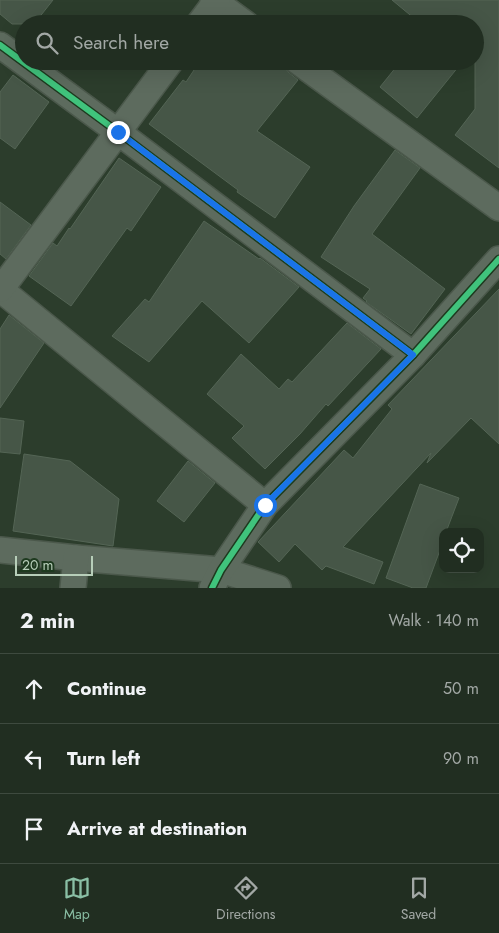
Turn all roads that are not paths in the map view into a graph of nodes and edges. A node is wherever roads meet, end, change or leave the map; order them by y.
1 (216, 1) edge
2 (206, 15) edge
3 (234, 15) edge
4 (0, 45) edge
5 (15, 56) edge
6 (34, 70) edge
7 (164, 70) edge
8 (309, 70) edge
9 (118, 132) junction
10 (499, 208) edge
11 (499, 259) edge
12 (0, 289) edge
13 (413, 355) junction
14 (265, 505) junction
15 (0, 550) edge
16 (76, 558) junction
17 (217, 579) edge
18 (73, 588) edge
19 (278, 588) edge

1 - 2 street
1 - 3 street
4 - 5 street
6 - 9 street
7 - 9 street
8 - 10 street
9 - 12 street
9 - 13 street
11 - 13 street
12 - 14 street
13 - 14 street
14 - 17 street
15 - 16 street
16 - 17 street
16 - 18 street
17 - 19 street

